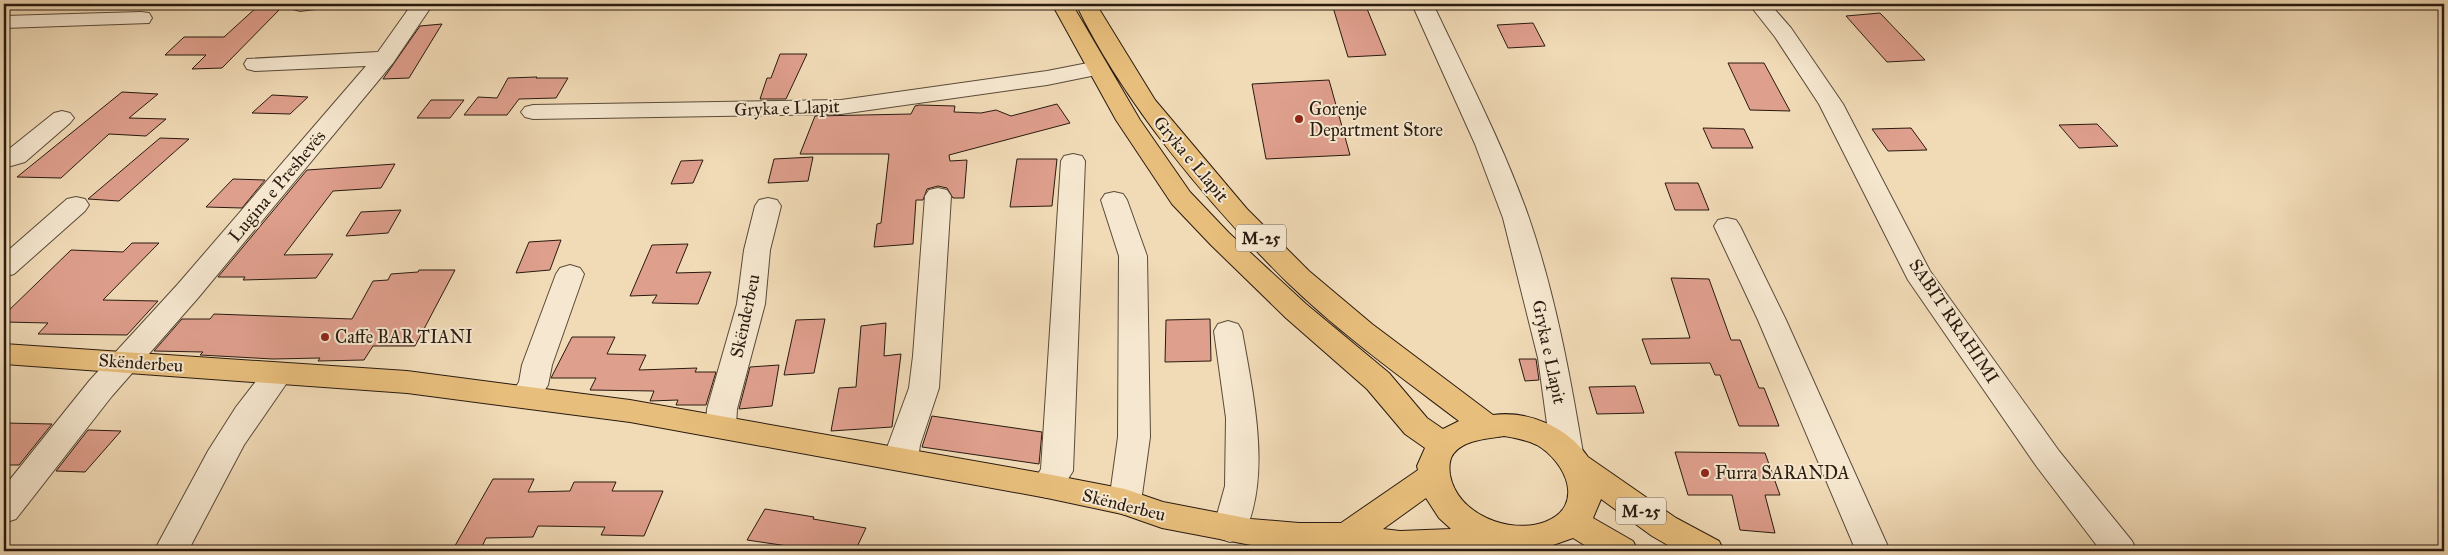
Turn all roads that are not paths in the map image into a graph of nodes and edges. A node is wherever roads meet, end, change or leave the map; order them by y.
1 (422, 4) edge
2 (1062, 4) edge
3 (1086, 4) edge
4 (1422, 4) edge
5 (1759, 4) edge
6 (141, 18) dead end
7 (4, 22) edge
8 (385, 58) junction
9 (255, 64) dead end
10 (1098, 68) junction
11 (533, 112) dead end
12 (62, 118) dead end
13 (4, 161) edge
14 (1073, 161) dead end
15 (938, 196) dead end
16 (1114, 200) dead end
17 (76, 205) dead end
18 (768, 206) dead end
19 (1727, 226) dead end
20 (4, 268) edge
21 (570, 274) dead end
22 (1228, 331) dead end
23 (4, 354) edge
24 (124, 362) junction
25 (278, 374) junction
26 (524, 397) junction
27 (722, 426) junction
28 (1486, 426) junction
29 (1441, 444) junction
30 (902, 459) junction
31 (1572, 460) junction
32 (1432, 477) junction
33 (1046, 486) junction
34 (1125, 502) junction
35 (4, 510) edge
36 (1573, 522) junction
37 (1230, 529) junction
38 (1347, 536) junction
39 (1535, 545) edge
40 (170, 551) edge
41 (1621, 551) edge
42 (1707, 551) edge
43 (1873, 551) edge
44 (2120, 551) edge

1 - 8 street, Lugina e Preshevës
2 - 10 main road, Gryka e Llapit / M-25
3 - 28 main road, Gryka e Llapit / M-25
4 - 31 street, Gryka e Llapit
5 - 44 street, SABIT RRAHIMI
6 - 7 street
8 - 9 street
8 - 24 street, Lugina e Preshevës
10 - 11 street, Gryka e Llapit
10 - 29 main road, Gryka e Llapit / M-25
12 - 13 street
14 - 33 street
15 - 30 street
16 - 34 street
17 - 20 street
18 - 27 street, Skënderbeu
19 - 43 street
21 - 26 street
22 - 37 street
23 - 24 main road, Skënderbeu
24 - 25 main road, Skënderbeu
24 - 35 street, Lugina e Preshevës
25 - 26 main road, Skënderbeu
25 - 40 street
26 - 27 main road, Skënderbeu
27 - 30 main road, Skënderbeu
28 - 29 main road
28 - 31 main road
29 - 32 main road
30 - 33 main road, Skënderbeu
31 - 36 main road
31 - 42 main road, M-25
32 - 38 main road
32 - 39 main road
33 - 34 main road, Skënderbeu
34 - 37 main road, Skënderbeu
36 - 39 main road
36 - 41 main road, M-25
37 - 38 main road, Skënderbeu
38 - 39 main road, Skënderbeu

